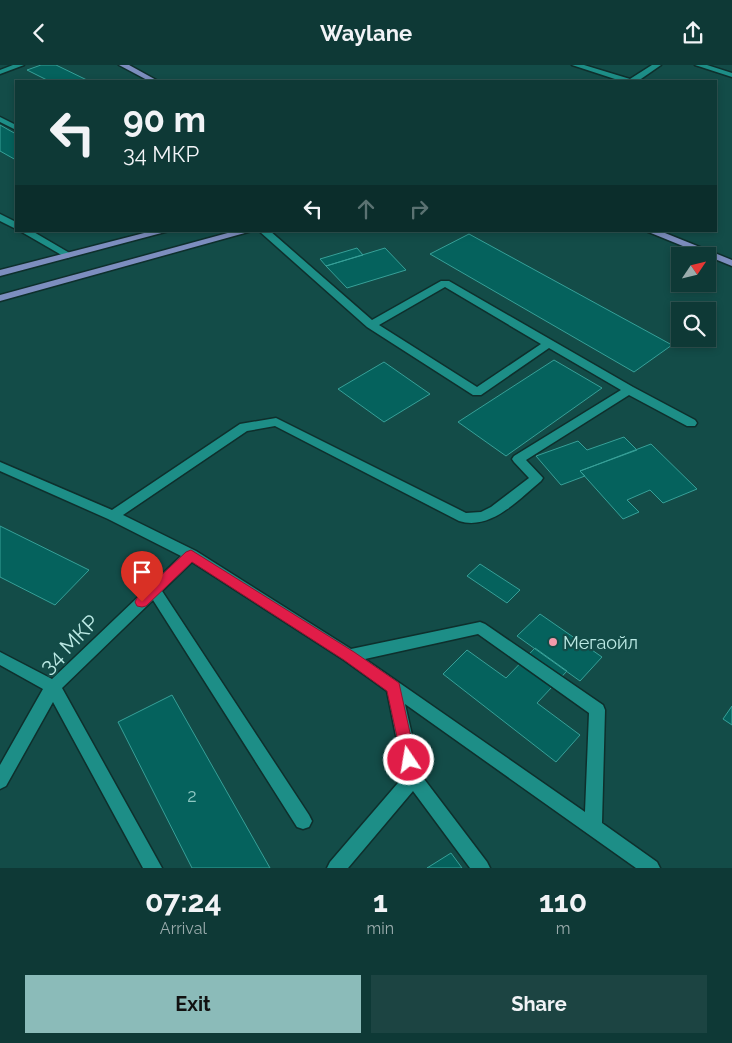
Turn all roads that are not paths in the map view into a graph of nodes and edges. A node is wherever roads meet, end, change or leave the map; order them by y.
1 (20, 65) edge
2 (123, 65) edge
3 (576, 65) edge
4 (658, 65) edge
5 (699, 65) edge
6 (2, 74) edge
7 (732, 75) edge
8 (152, 80) edge
9 (625, 80) edge
10 (635, 80) edge
11 (0, 119) edge
12 (15, 128) edge
13 (0, 217) edge
14 (15, 226) edge
15 (27, 232) edge
16 (160, 232) edge
17 (243, 232) edge
18 (265, 232) edge
19 (654, 232) edge
20 (68, 255) junction
21 (732, 263) edge
22 (0, 273) edge
23 (0, 298) edge
24 (371, 325) junction
25 (550, 343) junction
26 (629, 390) junction
27 (691, 423) dead end
28 (0, 466) edge
29 (113, 516) junction
30 (191, 555) junction
31 (154, 590) junction
32 (349, 656) junction
33 (0, 658) edge
34 (53, 687) junction
35 (394, 688) junction
36 (413, 778) junction
37 (0, 781) edge
38 (303, 821) dead end
39 (593, 827) junction
40 (153, 868) edge
41 (336, 868) edge
42 (481, 868) edge
43 (651, 868) edge

1 - 6 street
2 - 8 main road
3 - 9 street
4 - 10 street
5 - 7 street
11 - 12 street
13 - 14 street
15 - 20 street
16 - 20 main road
17 - 23 main road
18 - 24 street
19 - 21 main road
20 - 22 main road
24 - 25 street
24 - 25 street
25 - 26 street
26 - 27 street
26 - 29 street
28 - 29 street
29 - 30 street
30 - 31 street, 34 МКР
30 - 32 street
31 - 34 street, 34 МКР
31 - 38 street
32 - 35 street
32 - 39 street
33 - 34 street
34 - 37 street, 34 МКР
34 - 40 street
35 - 36 street
35 - 39 street
36 - 41 street
36 - 42 street
39 - 43 street

